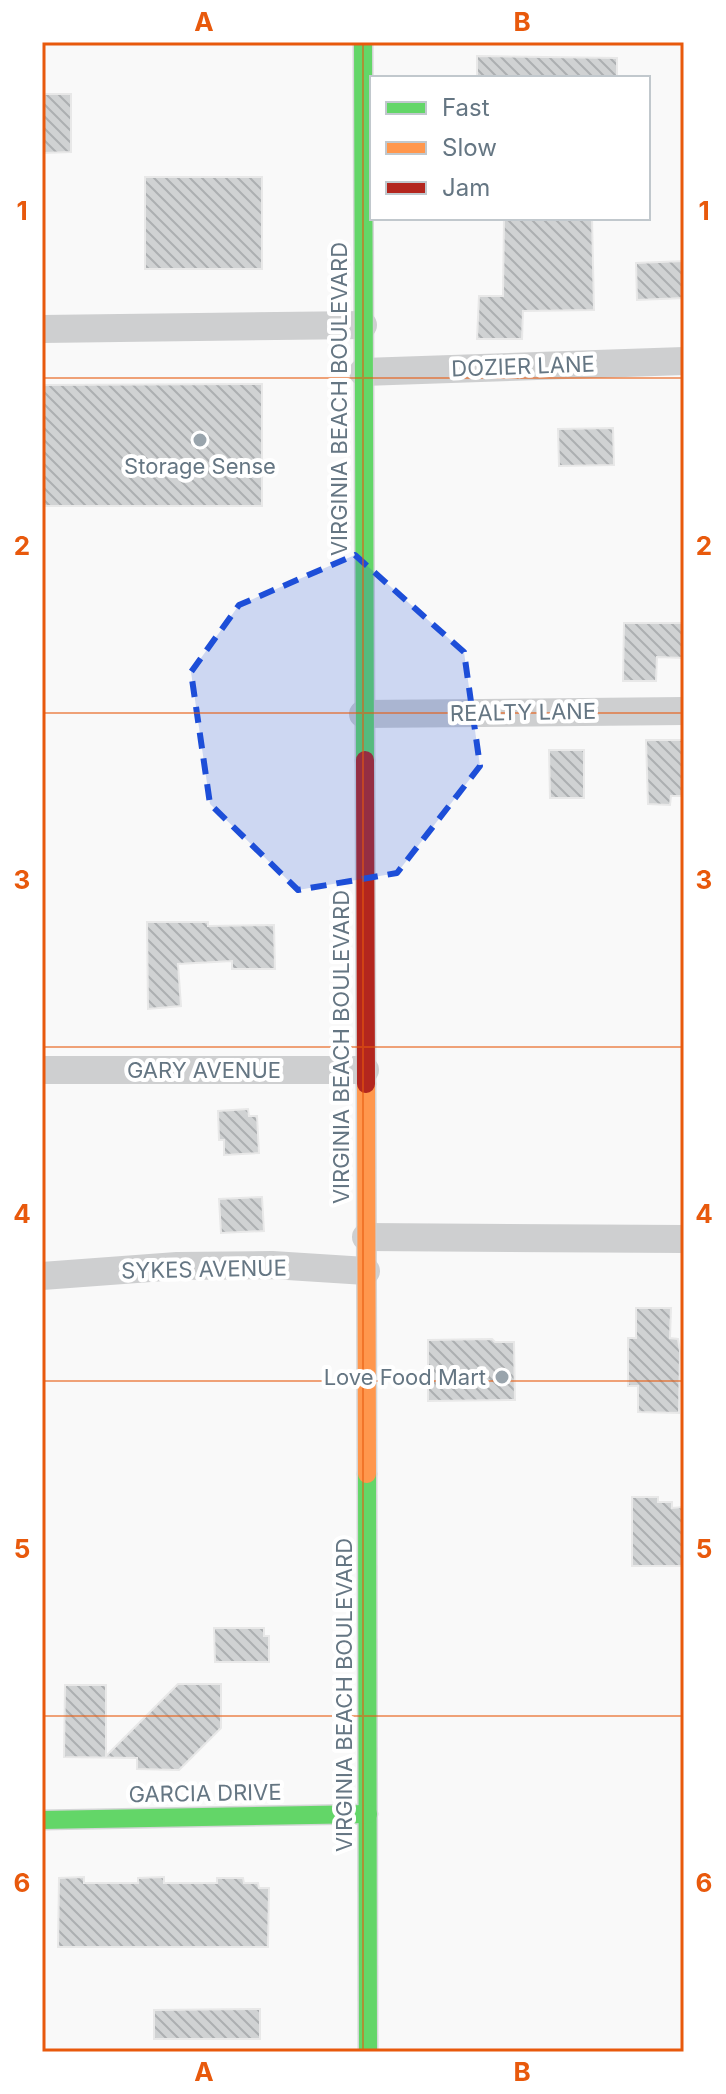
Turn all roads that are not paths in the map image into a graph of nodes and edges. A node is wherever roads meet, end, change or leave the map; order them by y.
1 (363, 42) edge
2 (363, 325) junction
3 (42, 329) edge
4 (684, 361) edge
5 (363, 372) junction
6 (684, 711) edge
7 (363, 714) junction
8 (42, 1070) edge
9 (365, 1070) junction
10 (366, 1237) junction
11 (684, 1239) edge
12 (366, 1271) junction
13 (42, 1276) edge
14 (368, 1814) junction
15 (42, 1820) edge
16 (368, 2052) edge

1 - 2 main road, VIRGINIA BEACH BOULEVARD
2 - 3 street
2 - 5 main road, VIRGINIA BEACH BOULEVARD
4 - 5 street, DOZIER LANE
5 - 7 main road, VIRGINIA BEACH BOULEVARD
6 - 7 street, REALTY LANE
7 - 9 main road, VIRGINIA BEACH BOULEVARD
8 - 9 street, GARY AVENUE
9 - 10 main road, VIRGINIA BEACH BOULEVARD
10 - 11 street
10 - 12 main road, VIRGINIA BEACH BOULEVARD
12 - 13 street, SYKES AVENUE
12 - 14 main road, VIRGINIA BEACH BOULEVARD
14 - 15 main road, GARCIA DRIVE
14 - 16 main road, VIRGINIA BEACH BOULEVARD

